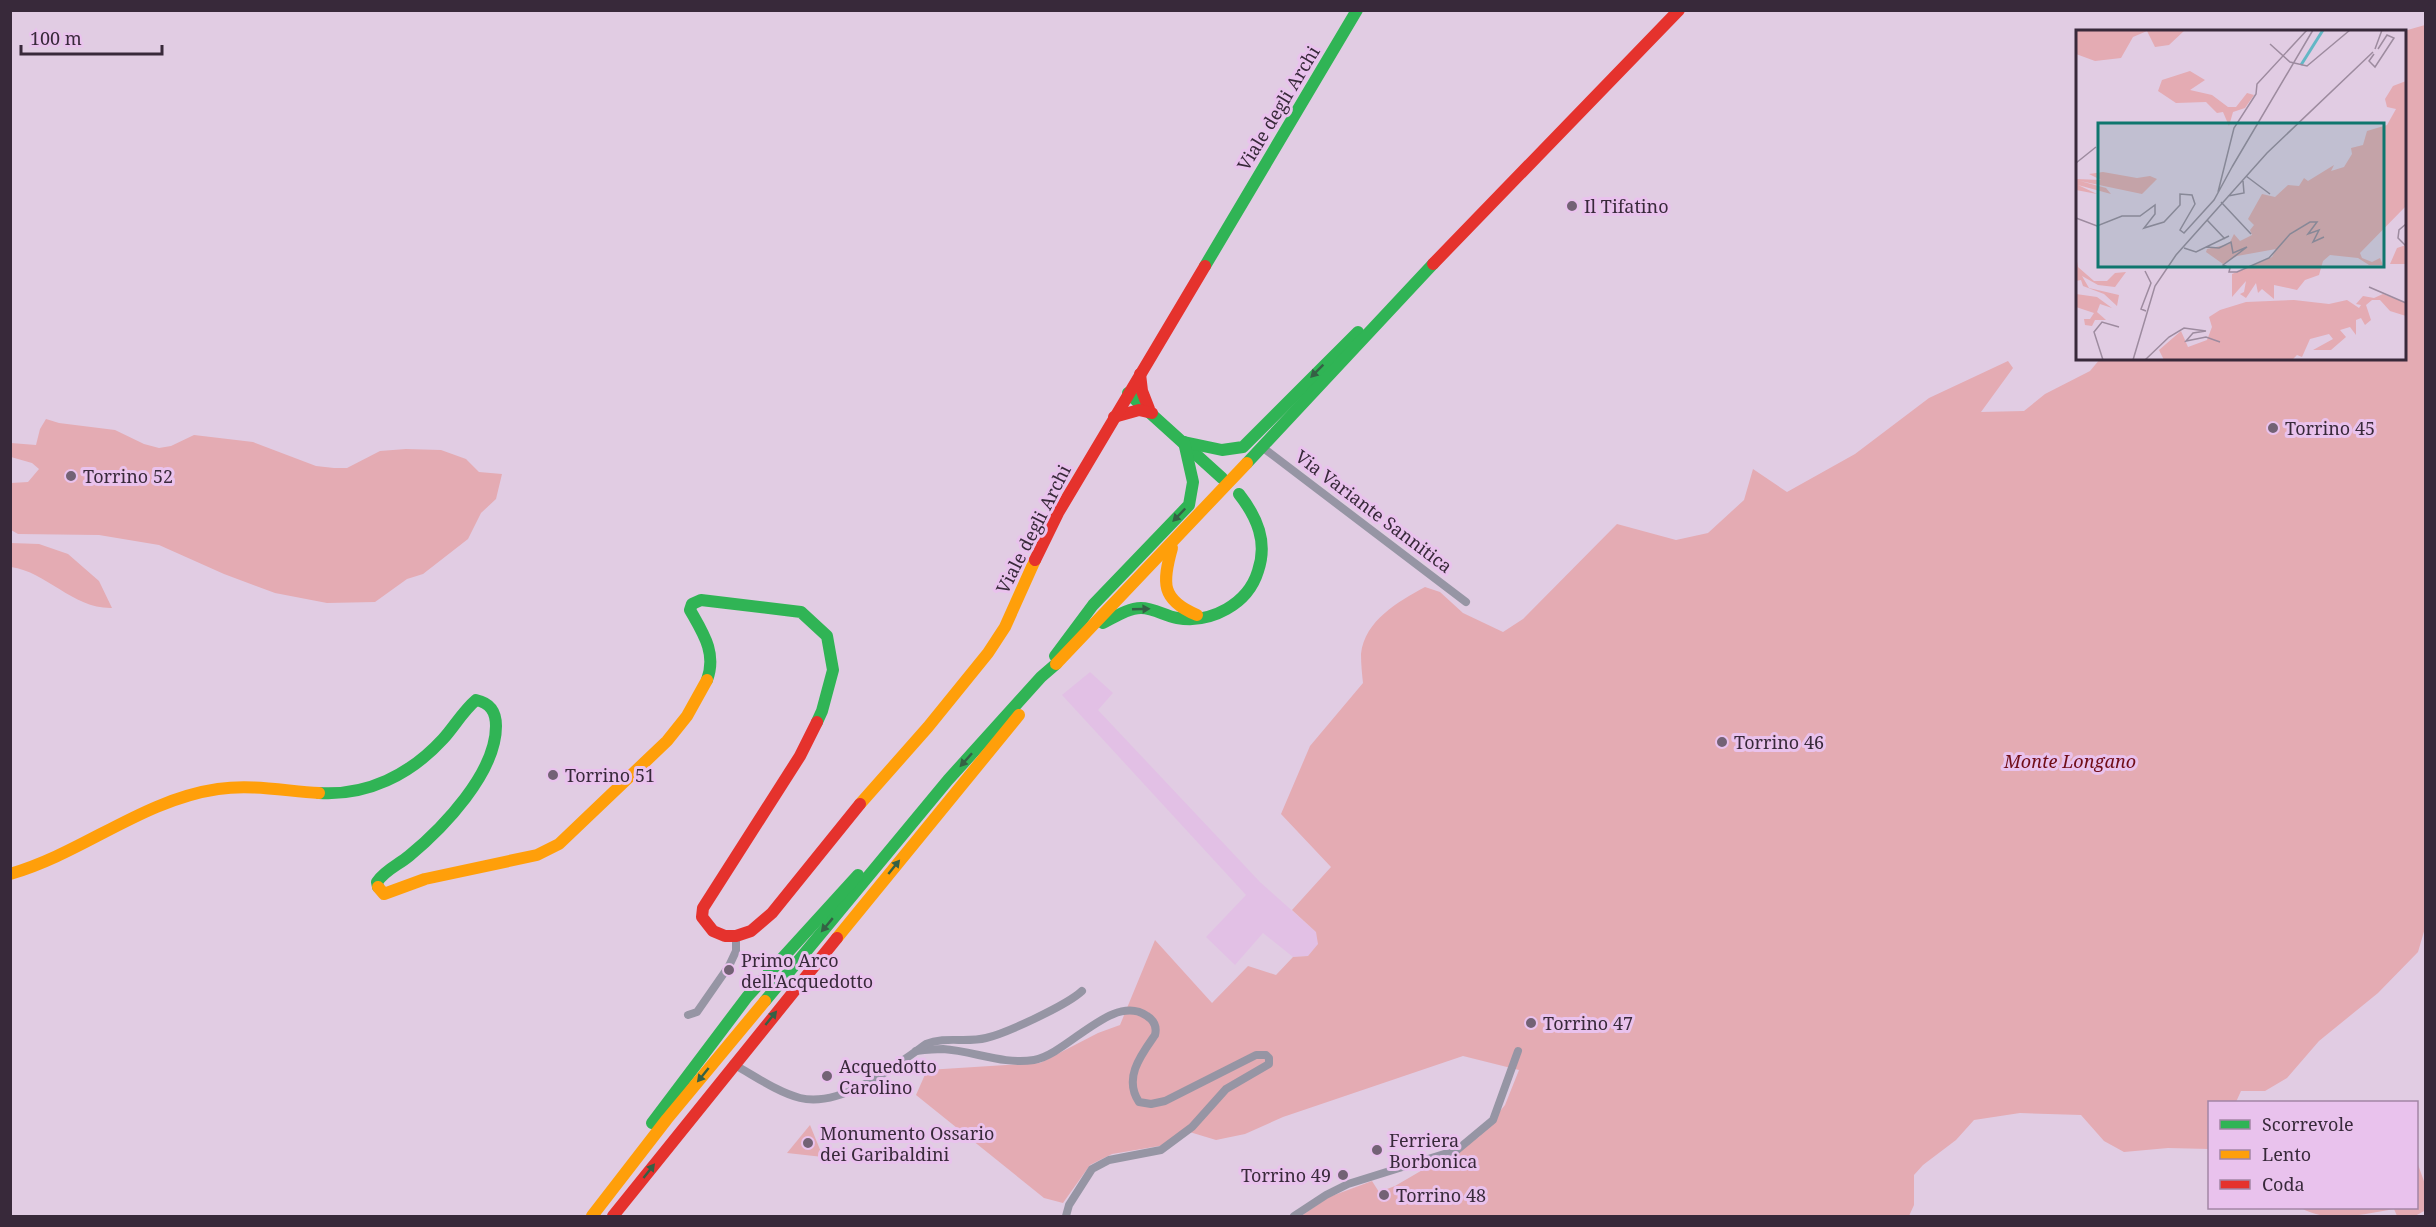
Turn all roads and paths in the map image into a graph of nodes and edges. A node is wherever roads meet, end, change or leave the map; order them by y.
1 (1357, 10) edge
2 (1679, 10) edge
3 (1393, 305) junction
4 (1140, 374) junction
5 (1128, 393) junction
6 (1152, 413) junction
7 (1114, 417) junction
8 (1184, 441) junction
9 (1262, 447) junction
10 (1222, 478) dead end
11 (1239, 494) dead end
12 (1173, 543) junction
13 (1466, 602) dead end
14 (1202, 617) junction
15 (1088, 632) junction
16 (1064, 657) junction
17 (1041, 677) junction
18 (10, 874) edge
19 (736, 936) junction
20 (1082, 991) dead end
21 (688, 1015) dead end
22 (916, 1051) junction
23 (1518, 1051) dead end
24 (733, 1064) junction
25 (591, 1216) edge
26 (612, 1216) edge
27 (1066, 1216) edge
28 (1294, 1216) edge

1 - 4 main road, Viale degli Archi
2 - 3 main road
3 -> 8 main road
3 - 9 main road
4 - 5 main road, Viale degli Archi
4 - 6 main road
5 - 6 main road
5 - 7 main road, Viale degli Archi
6 - 7 main road
6 - 8 main road
7 - 19 main road, Viale degli Archi
8 - 10 main road
8 -> 17 main road
9 - 12 main road
9 - 13 street, Via Variante Sannitica
11 - 14 main road
12 - 14 main road
12 - 15 main road
15 -> 14 main road
15 - 16 main road
16 - 17 main road
24 -> 16 main road
17 -> 25 main road
18 - 19 main road
19 - 21 street
20 - 22 street
22 - 24 street
22 - 27 street
23 - 28 street
26 -> 24 main road

